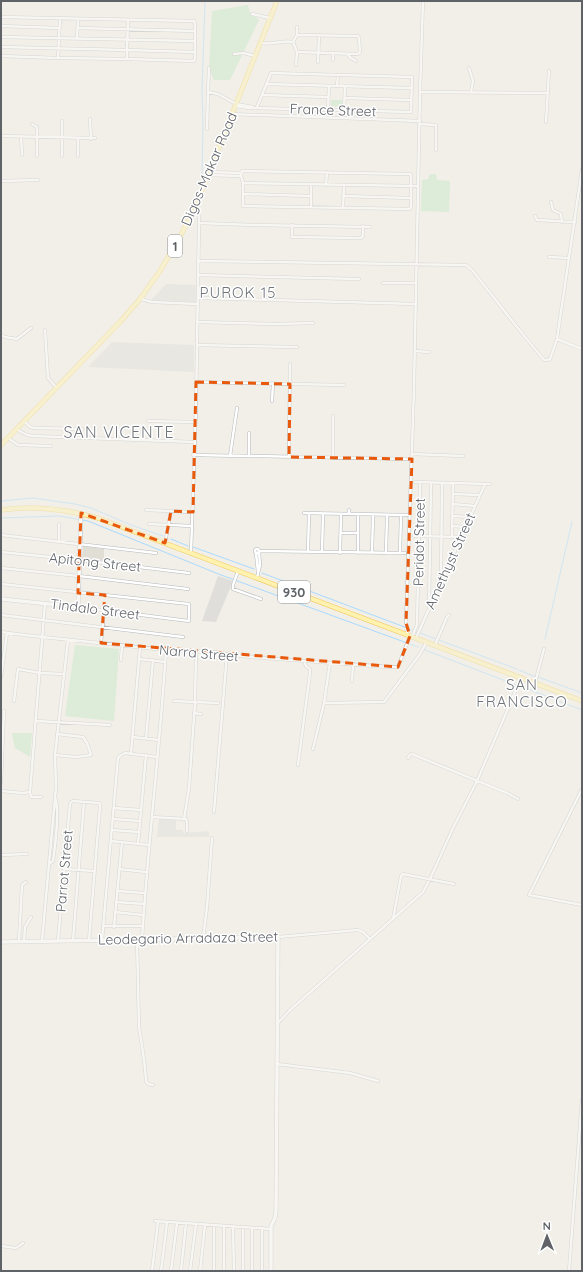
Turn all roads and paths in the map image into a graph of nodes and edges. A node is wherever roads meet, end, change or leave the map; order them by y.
1 (277, 1) edge
2 (423, 1) edge
3 (252, 14) dead end
4 (1, 17) edge
5 (270, 18) junction
6 (60, 19) junction
7 (78, 19) junction
8 (128, 20) junction
9 (1, 26) edge
10 (297, 27) dead end
11 (59, 28) junction
12 (77, 28) junction
13 (128, 30) junction
14 (195, 31) junction
15 (297, 35) junction
16 (318, 35) junction
17 (1, 37) edge
18 (59, 38) junction
19 (77, 38) junction
20 (127, 40) junction
21 (194, 41) junction
22 (293, 42) junction
23 (260, 43) junction
24 (1, 47) edge
25 (59, 48) junction
26 (127, 50) junction
27 (194, 52) junction
28 (297, 52) junction
29 (318, 53) junction
30 (333, 53) junction
31 (347, 53) junction
32 (234, 54) dead end
33 (1, 56) edge
34 (255, 56) junction
35 (58, 58) junction
36 (127, 59) junction
37 (333, 60) dead end
38 (356, 61) dead end
39 (318, 62) dead end
40 (296, 65) dead end
41 (208, 68) dead end
42 (469, 68) dead end
43 (549, 71) dead end
44 (338, 75) junction
45 (266, 84) junction
46 (329, 86) junction
47 (337, 86) junction
48 (345, 86) junction
49 (411, 88) junction
50 (208, 92) junction
51 (420, 92) junction
52 (471, 92) junction
53 (548, 93) junction
54 (262, 95) junction
55 (328, 97) junction
56 (345, 98) junction
57 (411, 100) junction
58 (235, 105) junction
59 (256, 107) junction
60 (328, 109) junction
61 (344, 110) junction
62 (232, 114) junction
63 (90, 119) dead end
64 (62, 121) dead end
65 (420, 122) junction
66 (546, 122) dead end
67 (32, 124) dead end
68 (207, 130) dead end
69 (1, 136) edge
70 (22, 136) junction
71 (37, 136) junction
72 (62, 138) junction
73 (78, 138) junction
74 (95, 138) dead end
75 (91, 139) junction
76 (436, 150) dead end
77 (22, 154) dead end
78 (37, 156) dead end
79 (62, 156) dead end
80 (78, 156) dead end
81 (582, 169) edge
82 (327, 172) junction
83 (209, 174) junction
84 (241, 175) junction
85 (38, 180) dead end
86 (1, 181) edge
87 (243, 183) junction
88 (311, 184) junction
89 (326, 185) junction
90 (344, 185) junction
91 (411, 186) junction
92 (416, 186) dead end
93 (243, 194) junction
94 (311, 196) junction
95 (343, 196) junction
96 (411, 198) junction
97 (197, 202) junction
98 (551, 202) dead end
99 (243, 206) junction
100 (311, 207) junction
101 (327, 208) junction
102 (343, 208) junction
103 (243, 210) dead end
104 (327, 212) dead end
105 (536, 216) dead end
106 (562, 222) junction
107 (575, 222) junction
108 (199, 223) junction
109 (292, 226) junction
110 (363, 226) junction
111 (370, 227) dead end
112 (549, 257) dead end
113 (569, 258) junction
114 (198, 261) junction
115 (417, 265) junction
116 (198, 275) junction
117 (359, 279) dead end
118 (383, 283) dead end
119 (416, 283) junction
120 (198, 298) junction
121 (140, 299) junction
122 (198, 304) junction
123 (416, 304) junction
124 (197, 322) junction
125 (313, 323) dead end
126 (31, 328) dead end
127 (44, 330) dead end
128 (1, 335) edge
129 (557, 339) junction
130 (197, 345) junction
131 (297, 347) dead end
132 (582, 349) edge
133 (415, 351) junction
134 (430, 352) dead end
135 (290, 364) dead end
136 (196, 382) junction
137 (273, 383) junction
138 (290, 384) junction
139 (344, 385) dead end
140 (56, 388) junction
141 (272, 401) dead end
142 (237, 408) dead end
143 (333, 416) dead end
144 (24, 421) junction
145 (148, 421) dead end
146 (195, 422) junction
147 (16, 429) junction
148 (82, 429) dead end
149 (249, 433) dead end
150 (8, 438) junction
151 (194, 442) junction
152 (1, 445) edge
153 (51, 446) dead end
154 (412, 454) junction
155 (194, 455) junction
156 (230, 456) junction
157 (249, 456) junction
158 (463, 456) dead end
159 (290, 457) junction
160 (332, 458) junction
161 (412, 459) junction
162 (416, 482) dead end
163 (420, 482) junction
164 (431, 483) junction
165 (442, 483) junction
166 (453, 483) junction
167 (485, 484) junction
168 (490, 484) dead end
169 (453, 494) junction
170 (480, 495) junction
171 (453, 504) junction
172 (475, 506) junction
173 (1, 510) edge
174 (146, 510) dead end
175 (349, 510) dead end
176 (171, 511) junction
177 (193, 512) junction
178 (304, 514) dead end
179 (309, 514) junction
180 (324, 514) junction
181 (341, 514) junction
182 (349, 514) junction
183 (358, 514) junction
184 (373, 515) junction
185 (387, 515) junction
186 (401, 515) junction
187 (407, 515) dead end
188 (81, 516) junction
189 (453, 516) junction
190 (470, 517) junction
191 (59, 524) dead end
192 (149, 524) dead end
193 (169, 524) junction
194 (192, 526) junction
195 (452, 526) junction
196 (466, 527) junction
197 (341, 533) junction
198 (358, 533) junction
199 (1, 535) edge
200 (414, 536) dead end
201 (419, 536) junction
202 (430, 536) junction
203 (441, 537) junction
204 (452, 537) junction
205 (461, 537) junction
206 (58, 541) junction
207 (165, 543) junction
208 (81, 544) junction
209 (1, 552) edge
210 (308, 552) junction
211 (322, 552) junction
212 (156, 553) dead end
213 (191, 553) junction
214 (340, 553) junction
215 (358, 553) junction
216 (372, 553) junction
217 (386, 553) junction
218 (400, 553) junction
219 (405, 553) dead end
220 (80, 560) junction
221 (1, 568) edge
222 (238, 571) junction
223 (189, 573) dead end
224 (79, 576) junction
225 (258, 576) junction
226 (441, 583) junction
227 (1, 584) edge
228 (188, 589) dead end
229 (78, 593) junction
230 (1, 599) edge
231 (261, 599) dead end
232 (45, 603) junction
233 (78, 607) junction
234 (429, 609) junction
235 (104, 611) junction
236 (1, 615) edge
237 (449, 615) dead end
238 (44, 620) junction
239 (417, 625) junction
240 (102, 626) junction
241 (421, 627) junction
242 (1, 632) edge
243 (7, 633) junction
244 (411, 636) junction
245 (43, 637) junction
246 (183, 637) dead end
247 (68, 640) junction
248 (427, 642) junction
249 (101, 643) junction
250 (435, 645) junction
251 (122, 646) junction
252 (140, 648) junction
253 (544, 649) dead end
254 (166, 650) junction
255 (196, 652) junction
256 (227, 654) junction
257 (139, 659) junction
258 (121, 660) dead end
259 (153, 660) junction
260 (304, 661) junction
261 (165, 662) junction
262 (330, 663) junction
263 (353, 665) junction
264 (40, 673) junction
265 (64, 674) junction
266 (1, 677) edge
267 (521, 678) junction
268 (352, 681) dead end
269 (535, 684) junction
270 (14, 700) dead end
271 (174, 701) dead end
272 (582, 701) edge
273 (195, 702) junction
274 (218, 703) dead end
275 (324, 704) junction
276 (4, 711) dead end
277 (194, 713) junction
278 (201, 714) dead end
279 (36, 720) junction
280 (58, 722) junction
281 (110, 725) dead end
282 (56, 734) junction
283 (133, 737) junction
284 (146, 738) junction
285 (159, 740) junction
286 (313, 749) dead end
287 (131, 753) junction
288 (55, 755) junction
289 (146, 756) junction
290 (157, 757) junction
291 (408, 758) dead end
292 (298, 764) dead end
293 (1, 778) edge
294 (477, 781) junction
295 (1, 783) edge
296 (582, 789) edge
297 (1, 791) edge
298 (30, 792) junction
299 (40, 797) dead end
300 (518, 799) dead end
301 (55, 802) junction
302 (84, 802) junction
303 (114, 808) junction
304 (141, 810) junction
305 (214, 812) dead end
306 (152, 817) junction
307 (113, 819) junction
308 (184, 819) junction
309 (140, 821) junction
310 (112, 830) junction
311 (187, 831) dead end
312 (139, 832) junction
313 (51, 836) junction
314 (212, 838) dead end
315 (111, 841) junction
316 (122, 842) junction
317 (55, 843) junction
318 (138, 844) junction
319 (150, 845) junction
320 (50, 852) junction
321 (27, 854) dead end
322 (1, 855) edge
323 (54, 855) junction
324 (49, 864) junction
325 (64, 869) junction
326 (119, 869) junction
327 (79, 870) junction
328 (94, 871) junction
329 (146, 872) junction
330 (430, 879) junction
331 (26, 882) dead end
332 (454, 884) dead end
333 (117, 891) junction
334 (145, 893) junction
335 (116, 902) junction
336 (145, 904) junction
337 (582, 905) edge
338 (115, 912) junction
339 (143, 915) junction
340 (31, 917) dead end
341 (393, 920) junction
342 (104, 926) junction
343 (114, 926) junction
344 (143, 926) junction
345 (278, 937) junction
346 (203, 938) junction
347 (140, 939) junction
348 (58, 940) junction
349 (73, 940) junction
350 (89, 940) junction
351 (102, 940) junction
352 (370, 940) junction
353 (19, 941) junction
354 (24, 941) junction
355 (42, 941) junction
356 (1, 942) edge
357 (278, 1020) junction
358 (276, 1064) junction
359 (378, 1080) dead end
360 (152, 1085) dead end
361 (582, 1099) edge
362 (167, 1222) junction
363 (177, 1223) junction
364 (186, 1224) junction
365 (196, 1224) junction
366 (205, 1225) junction
367 (214, 1225) junction
368 (224, 1226) junction
369 (233, 1226) junction
370 (243, 1227) junction
371 (252, 1228) junction
372 (262, 1228) junction
373 (271, 1229) junction
374 (23, 1243) dead end
375 (1, 1246) edge
376 (152, 1271) edge
377 (161, 1271) edge
378 (171, 1271) edge
379 (181, 1271) edge
380 (190, 1271) edge
381 (200, 1271) edge
382 (214, 1271) edge
383 (224, 1271) edge
384 (234, 1271) edge
385 (243, 1271) edge
386 (252, 1271) edge
387 (262, 1271) edge
388 (271, 1271) edge
389 (569, 1271) edge

1 - 5 main road, Digos-Makar Road / 1
2 - 51 street
3 - 5 street
4 - 6 street
5 - 23 main road, Digos-Makar Road / 1
6 - 7 street
6 - 11 street
7 - 8 street
7 - 12 street
8 - 13 street
8 - 14 street
9 - 11 street
10 - 15 street
11 - 18 street
12 - 13 street
12 - 19 street
13 - 14 street
13 - 20 street
14 - 21 street
15 - 16 street
15 - 22 street
16 - 29 street
16 - 31 street
17 - 18 street
18 - 19 street
18 - 25 street
19 - 20 street
20 - 21 street
20 - 26 street
21 - 27 street
22 - 23 street
22 - 28 street
23 - 34 main road, Digos-Makar Road / 1
24 - 25 street
25 - 26 street
25 - 35 street
26 - 27 street
26 - 36 street
27 - 36 street
28 - 29 street
28 - 40 street
29 - 30 street
29 - 39 street
30 - 31 street
30 - 37 street
31 - 38 street
32 - 34 street
33 - 35 street
34 - 58 main road, Digos-Makar Road / 1
35 - 36 street
41 - 50 street
42 - 52 street
43 - 53 street
44 - 45 street
44 - 47 street
44 - 49 street
45 - 46 street
45 - 54 street
46 - 47 street
46 - 55 street
47 - 48 street
48 - 49 street
48 - 56 street
49 - 57 street
50 - 58 street
50 - 68 street
51 - 52 street
51 - 65 street
52 - 53 street
53 - 66 street
54 - 55 street
54 - 59 street
55 - 60 street
56 - 57 street
56 - 61 street
57 - 61 street, France Street
58 - 59 street, France Street
58 - 62 main road, Digos-Makar Road / 1
59 - 60 street, France Street
60 - 61 street, France Street
62 - 65 street
62 - 83 main road, Digos-Makar Road / 1
63 - 75 street
64 - 72 street
65 - 76 street
65 - 115 street
67 - 71 street
69 - 70 street
70 - 71 street
70 - 77 street
71 - 72 street
71 - 78 street
72 - 73 street
72 - 79 street
73 - 75 street
73 - 80 street
74 - 75 street
81 - 107 street
82 - 84 street
82 - 89 street
82 - 91 street
83 - 84 street
83 - 97 main road, Digos-Makar Road / 1
84 - 87 street
85 - 86 street
87 - 88 street
87 - 93 street
88 - 89 street
88 - 94 street
89 - 90 street
90 - 91 street
90 - 95 street
91 - 92 street
91 - 96 street
93 - 94 street
93 - 99 street
94 - 100 street
95 - 96 street
95 - 102 street
96 - 102 street
97 - 108 street
97 - 121 main road, Digos-Makar Road / 1
98 - 106 street
99 - 100 street
99 - 103 street
100 - 101 street
101 - 102 street
101 - 104 street
105 - 106 street
106 - 107 street
107 - 113 street
108 - 109 street
108 - 114 street
109 - 110 street
109 - 110 street
110 - 111 street
112 - 113 street
113 - 129 street
114 - 115 street
114 - 116 street
115 - 119 street
115 - 129 street
116 - 117 street
116 - 120 street
118 - 119 street
119 - 123 street
120 - 122 street
120 - 123 street
121 - 122 street
121 - 140 main road, Digos-Makar Road / 1
122 - 124 street
123 - 133 street
124 - 125 street
124 - 130 street
126 - 128 street
127 - 140 street
129 - 132 street
130 - 131 street
130 - 136 street
133 - 134 street
133 - 154 street
135 - 138 street
136 - 137 street
136 - 146 street
137 - 138 street
137 - 141 street
138 - 139 street
138 - 159 street
140 - 144 main road, Digos-Makar Road / 1
142 - 156 street
143 - 160 street
144 - 147 main road, Digos-Makar Road / 1
144 - 148 street
145 - 146 street
146 - 151 street
147 - 150 main road, Digos-Makar Road / 1
147 - 151 street
149 - 157 street
150 - 152 main road, Digos-Makar Road / 1
150 - 153 street
151 - 155 street
154 - 158 street
154 - 161 street
155 - 156 street
155 - 177 street
156 - 157 street
157 - 159 street
159 - 160 street
160 - 161 street
161 - 244 street
162 - 163 street
163 - 164 street
163 - 201 street, Peridot Street
164 - 165 street
164 - 202 street
165 - 166 street
165 - 203 street
166 - 167 street
166 - 169 street
167 - 168 street
167 - 170 street, Amethyst Street
169 - 170 street
169 - 171 street
170 - 172 street, Amethyst Street
171 - 172 street
171 - 189 street
172 - 190 street, Amethyst Street
173 - 188 main road, 930
174 - 176 street
175 - 182 street
176 - 177 street
176 - 193 street
177 - 194 street
178 - 179 street
179 - 180 street
179 - 210 street
180 - 181 street
180 - 211 street
181 - 182 street
181 - 197 street
182 - 183 street
183 - 184 street
183 - 198 street
184 - 185 street
184 - 216 street
185 - 186 street
185 - 217 street
186 - 187 street
186 - 218 street
188 - 207 main road, 930
188 - 208 street
189 - 190 street
189 - 195 street
190 - 196 street, Amethyst Street
191 - 206 street
192 - 193 street
193 - 194 street
193 - 207 street
194 - 213 street
195 - 196 street
195 - 204 street
196 - 205 street, Amethyst Street
197 - 198 street
197 - 214 street
198 - 215 street
199 - 206 street
200 - 201 street
201 - 202 street
201 - 239 street, Peridot Street
202 - 203 street
202 - 234 street
203 - 204 street
203 - 226 street
204 - 205 street
205 - 226 street, Amethyst Street
206 - 208 street
207 - 213 main road, 930
208 - 212 street
208 - 220 street
209 - 220 street, Apitong Street
210 - 211 street
210 - 225 street
211 - 214 street
213 - 222 main road, 930
214 - 215 street
215 - 216 street
216 - 217 street
217 - 218 street
218 - 219 street
220 - 223 street, Apitong Street
220 - 224 street
221 - 224 street
222 - 225 main road, 930
222 - 231 street
224 - 228 street
224 - 229 street
225 - 244 main road, 930
226 - 234 street, Amethyst Street
227 - 229 street
229 - 233 street
229 - 235 street, Tindalo Street
230 - 232 street, Tindalo Street
232 - 233 street, Tindalo Street
232 - 238 street
233 - 235 street, Tindalo Street
234 - 241 street, Amethyst Street
235 - 240 street
236 - 238 street
237 - 250 street
238 - 240 street
238 - 245 street
239 - 241 street
239 - 244 street
240 - 246 street
240 - 249 street
241 - 244 street, Amethyst Street
242 - 243 street, Narra Street
243 - 245 street, Narra Street
243 - 266 street
244 - 248 main road, 930
244 - 263 street, Narra Street
245 - 247 street, Narra Street
245 - 264 street
247 - 249 street, Narra Street
247 - 265 street
248 - 250 main road, 930
248 - 275 street
249 - 251 street, Narra Street
250 - 267 main road, 930
251 - 252 street, Narra Street
251 - 258 street
252 - 254 street, Narra Street
252 - 257 street
253 - 269 street
254 - 255 street, Narra Street
254 - 261 street
255 - 256 street, Narra Street
255 - 273 street
256 - 260 street, Narra Street
256 - 305 street
257 - 259 street
257 - 283 street
259 - 261 street
259 - 284 street
260 - 262 street, Narra Street
260 - 292 street
261 - 285 street
262 - 263 street, Narra Street
262 - 275 street
263 - 268 street
264 - 265 street
264 - 270 street
264 - 279 street
265 - 280 street
267 - 269 main road, 930
267 - 294 street
269 - 272 main road, 930
271 - 273 street
273 - 274 street
273 - 277 street
275 - 286 street
276 - 293 street
277 - 278 street
277 - 308 street
279 - 280 street
279 - 298 street
280 - 281 street
280 - 282 street
282 - 288 street
282 - 288 street
283 - 284 street
283 - 287 street
284 - 285 street
285 - 290 street
287 - 289 street
287 - 303 street
288 - 301 street
289 - 290 street
289 - 304 street
290 - 306 street
291 - 294 street
293 - 295 street
294 - 300 street
294 - 330 street
296 - 337 street
297 - 298 street
298 - 299 street
301 - 313 street
301 - 317 street
302 - 325 street, Parrot Street
302 - 327 street
302 - 328 street
303 - 304 street
303 - 307 street
304 - 309 street
306 - 308 street
306 - 319 street
307 - 309 street
307 - 310 street
308 - 311 street
309 - 312 street
310 - 312 street
310 - 315 street
312 - 318 street
313 - 317 street
313 - 320 street
314 - 346 street
315 - 316 street
315 - 342 street
316 - 318 street
316 - 326 street
317 - 323 street
318 - 319 street
319 - 329 street
320 - 323 street
320 - 324 street
321 - 322 street
323 - 324 street
324 - 355 street
325 - 327 street
325 - 348 street, Parrot Street
326 - 329 street
326 - 333 street
327 - 328 street
327 - 349 street
328 - 350 street
329 - 334 street
330 - 332 street
330 - 341 street
330 - 341 street
331 - 353 street
333 - 334 street
333 - 335 street
334 - 336 street
335 - 336 street
335 - 338 street
336 - 339 street
338 - 339 street
338 - 343 street
339 - 344 street
340 - 354 street
341 - 352 street
342 - 343 street
342 - 351 street
343 - 344 street
344 - 347 street
345 - 346 street, Leodegario Arradaza Street
345 - 352 street, Leodegario Arradaza Street
345 - 357 street
346 - 347 street, Leodegario Arradaza Street
347 - 351 street, Leodegario Arradaza Street
347 - 360 street
348 - 349 street, Leodegario Arradaza Street
348 - 355 street, Leodegario Arradaza Street
349 - 350 street, Leodegario Arradaza Street
350 - 351 street, Leodegario Arradaza Street
352 - 357 street
353 - 354 street, Leodegario Arradaza Street
353 - 356 street, Leodegario Arradaza Street
354 - 355 street, Leodegario Arradaza Street
357 - 358 street
358 - 359 street
358 - 373 street
361 - 389 street
362 - 363 street
362 - 376 street
362 - 377 street
363 - 364 street
363 - 378 street
364 - 365 street
364 - 379 street
365 - 366 street
365 - 380 street
366 - 367 street
366 - 381 street
367 - 368 street
367 - 382 street
368 - 369 street
368 - 383 street
369 - 370 street
369 - 384 street
370 - 371 street
370 - 385 street
371 - 372 street
371 - 386 street
372 - 373 street
372 - 387 street
373 - 388 street
374 - 375 street

